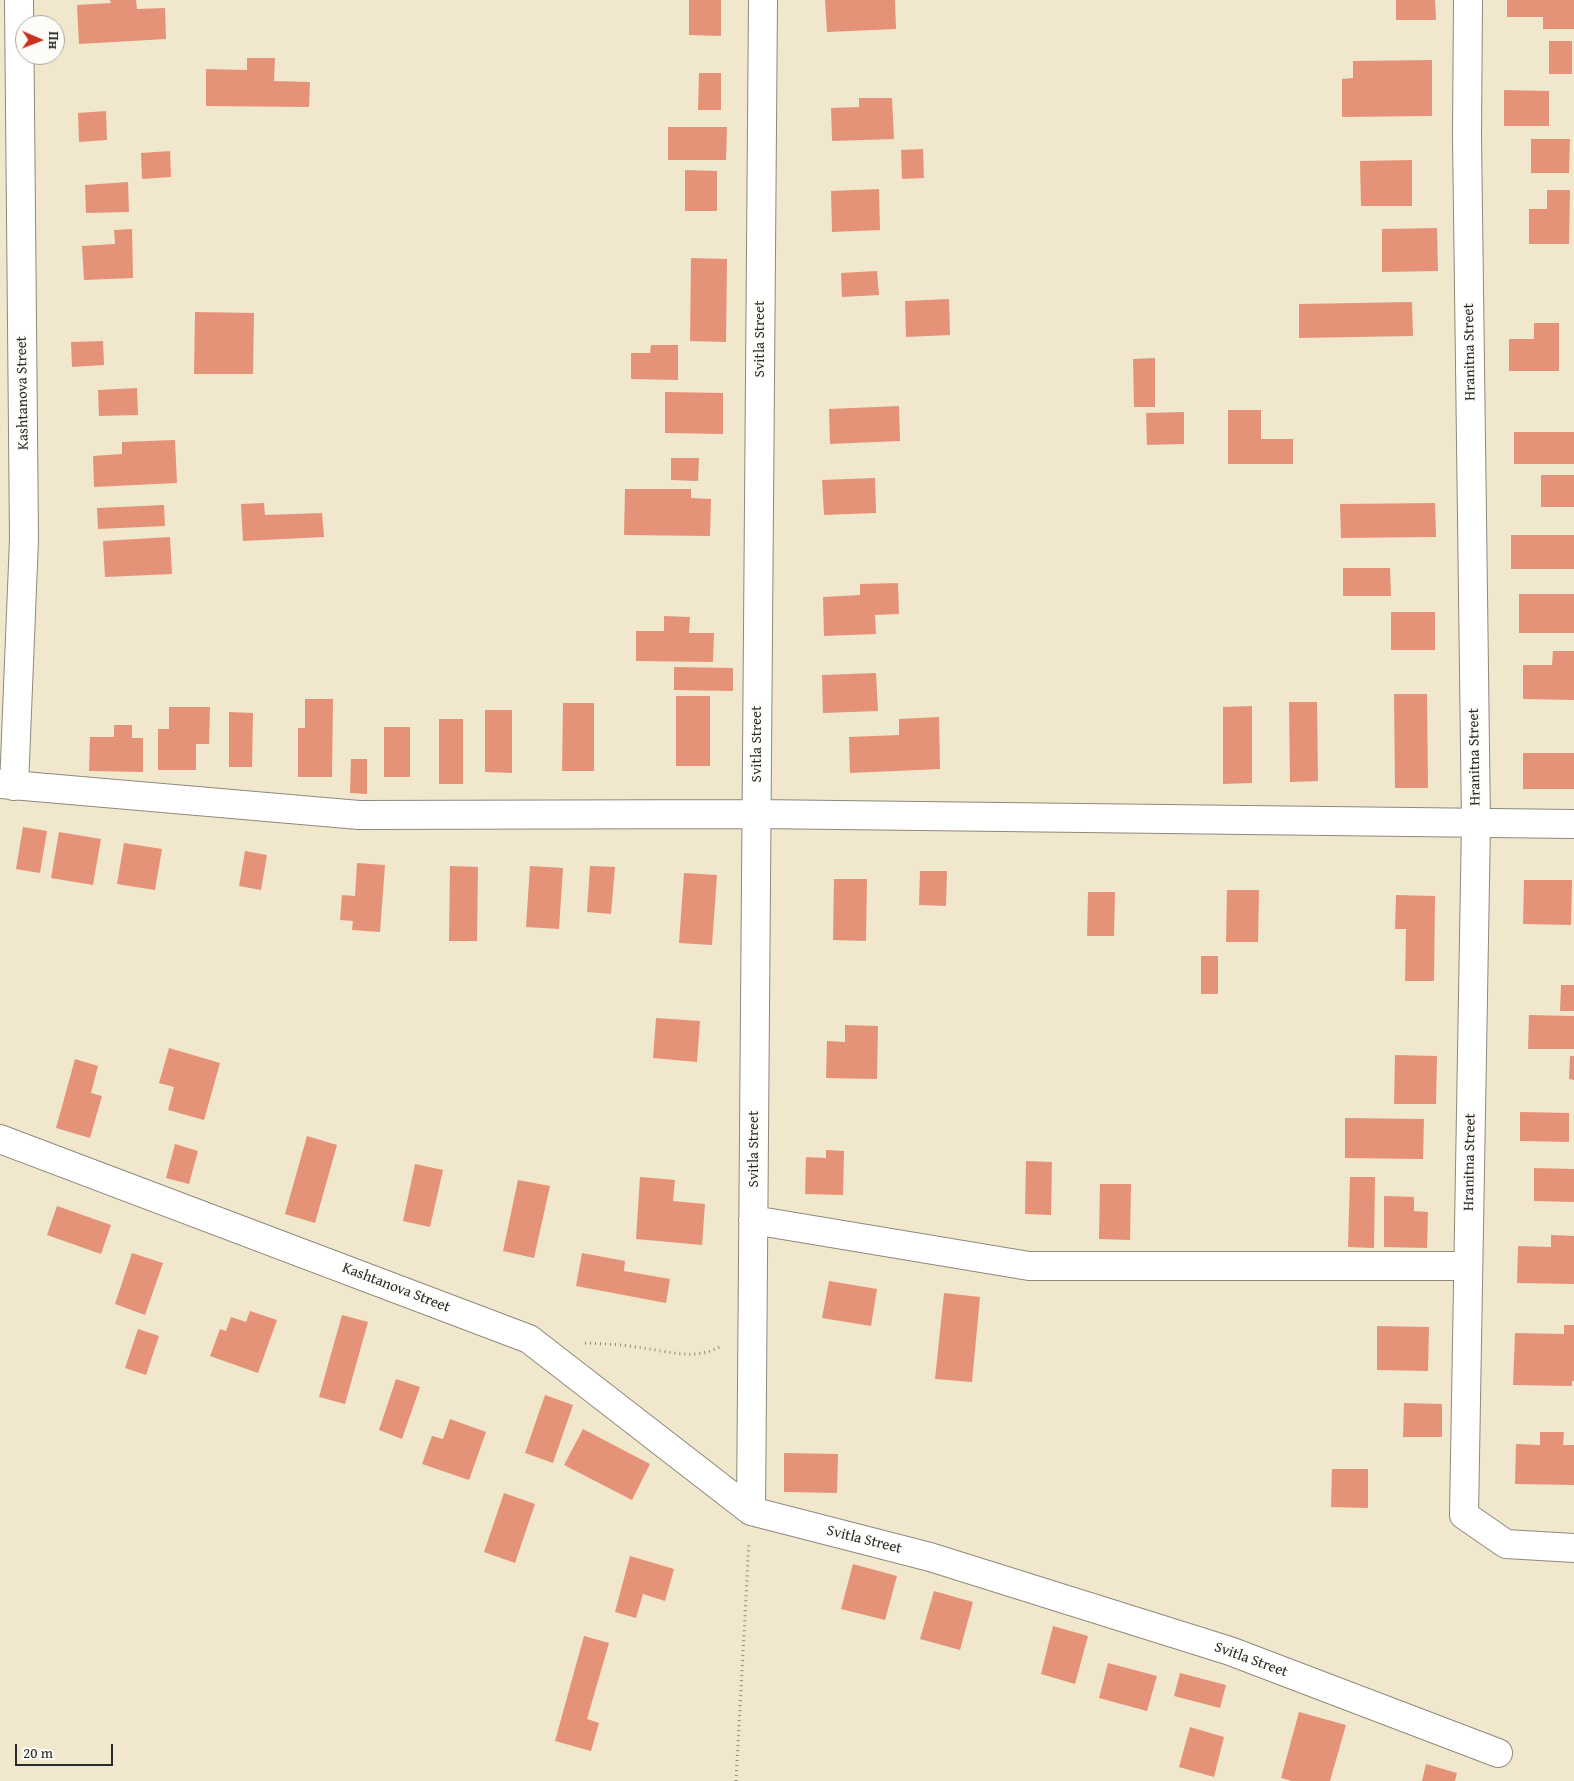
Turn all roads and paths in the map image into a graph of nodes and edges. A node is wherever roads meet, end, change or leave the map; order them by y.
1 (19, 0) edge
2 (763, 0) edge
3 (1468, 0) edge
4 (7, 785) edge
5 (756, 814) junction
6 (1476, 823) junction
7 (1574, 824) edge
8 (0, 1139) edge
9 (753, 1220) junction
10 (1468, 1266) junction
11 (752, 1327) junction
12 (577, 1342) dead end
13 (750, 1511) junction
14 (1574, 1548) edge
15 (1498, 1753) dead end
16 (736, 1781) edge

1 - 4 street, Kashtanova Street
2 - 5 street, Svitla Street
3 - 6 street, Hranitna Street
4 - 5 street
5 - 6 street
5 - 9 street, Svitla Street
6 - 7 street
6 - 10 street, Hranitna Street
8 - 13 street, Kashtanova Street
9 - 10 street
9 - 11 street, Svitla Street
10 - 14 street, Hranitna Street
11 - 12 path
11 - 13 street, Svitla Street
13 - 15 street, Svitla Street
13 - 16 path

